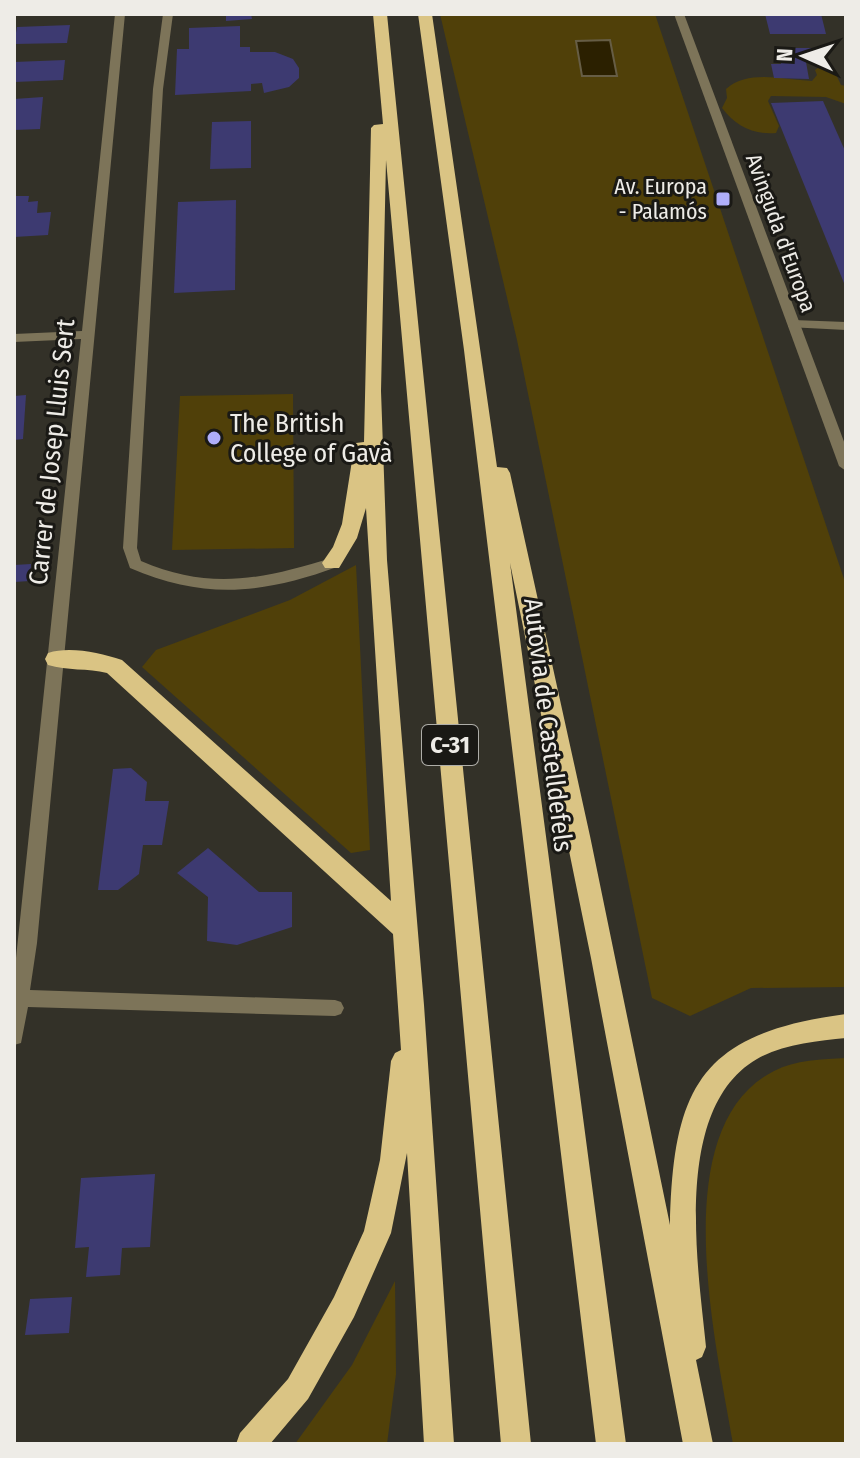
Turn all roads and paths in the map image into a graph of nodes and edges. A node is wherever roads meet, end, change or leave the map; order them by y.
1 (120, 14) edge
2 (168, 14) edge
3 (380, 14) edge
4 (425, 14) edge
5 (679, 14) edge
6 (383, 47) junction
7 (793, 324) junction
8 (846, 326) edge
9 (88, 335) junction
10 (14, 338) edge
11 (473, 350) junction
12 (372, 391) junction
13 (846, 466) edge
14 (332, 563) joint
15 (56, 659) junction
16 (404, 928) junction
17 (17, 998) edge
18 (411, 1005) junction
19 (335, 1008) dead end
20 (846, 1026) edge
21 (14, 1037) edge
22 (251, 1444) edge
23 (439, 1444) edge
24 (516, 1444) edge
25 (611, 1444) edge
26 (699, 1444) edge

1 - 9 street, Carrer de Josep Lluis Sert
2 - 14 street
3 - 6 highway, C-31
4 - 11 highway, Autovia de Castelldefels
5 - 7 street, Avinguda d'Europa
6 - 12 highway
6 - 24 highway, C-31
7 - 8 street
7 - 13 street, Avinguda d'Europa
9 - 10 street
9 - 15 street, Carrer de Josep Lluis Sert
11 - 25 highway, Autovia de Castelldefels
11 - 26 highway
12 - 14 highway
12 - 16 highway
15 - 16 highway
15 - 17 street, Carrer de Josep Lluis Sert
16 - 18 highway
17 - 19 street
17 - 21 street, Carrer de Josep Lluis Sert
18 - 22 highway
18 - 23 highway
20 - 26 highway

